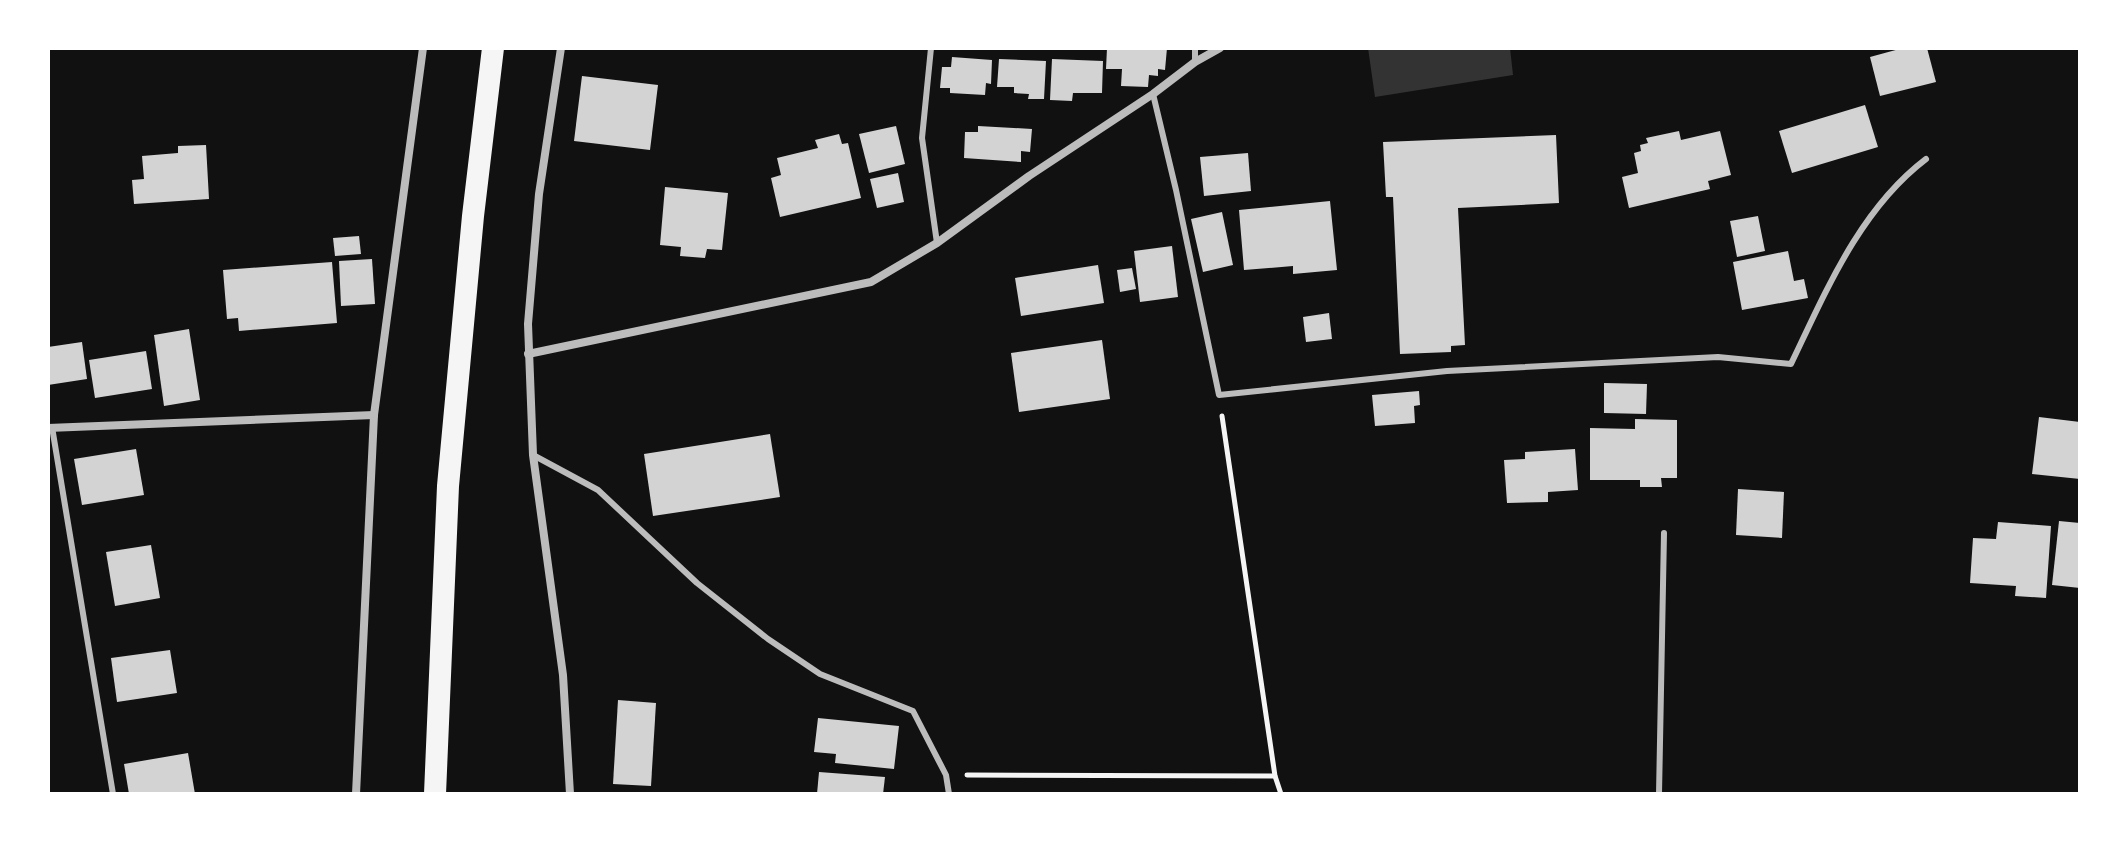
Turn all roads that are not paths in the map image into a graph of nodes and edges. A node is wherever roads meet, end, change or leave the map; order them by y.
1 (423, 48) edge
2 (493, 48) edge
3 (561, 48) edge
4 (931, 48) edge
5 (1195, 48) edge
6 (1220, 48) edge
7 (1195, 62) junction
8 (1153, 94) junction
9 (1926, 159) dead end
10 (937, 243) junction
11 (528, 354) junction
12 (374, 415) junction
13 (50, 428) edge
14 (533, 455) junction
15 (1664, 533) dead end
16 (113, 794) edge
17 (356, 794) edge
18 (435, 794) edge
19 (570, 794) edge
20 (949, 794) edge
21 (1659, 794) edge

1 - 12 street
2 - 18 highway
3 - 11 street
4 - 10 lane
5 - 7 lane
6 - 7 street
7 - 8 street
8 - 9 lane
8 - 10 street
10 - 11 street
11 - 14 street
12 - 13 street
12 - 17 street
13 - 16 lane
14 - 19 street
14 - 20 lane
15 - 21 lane

